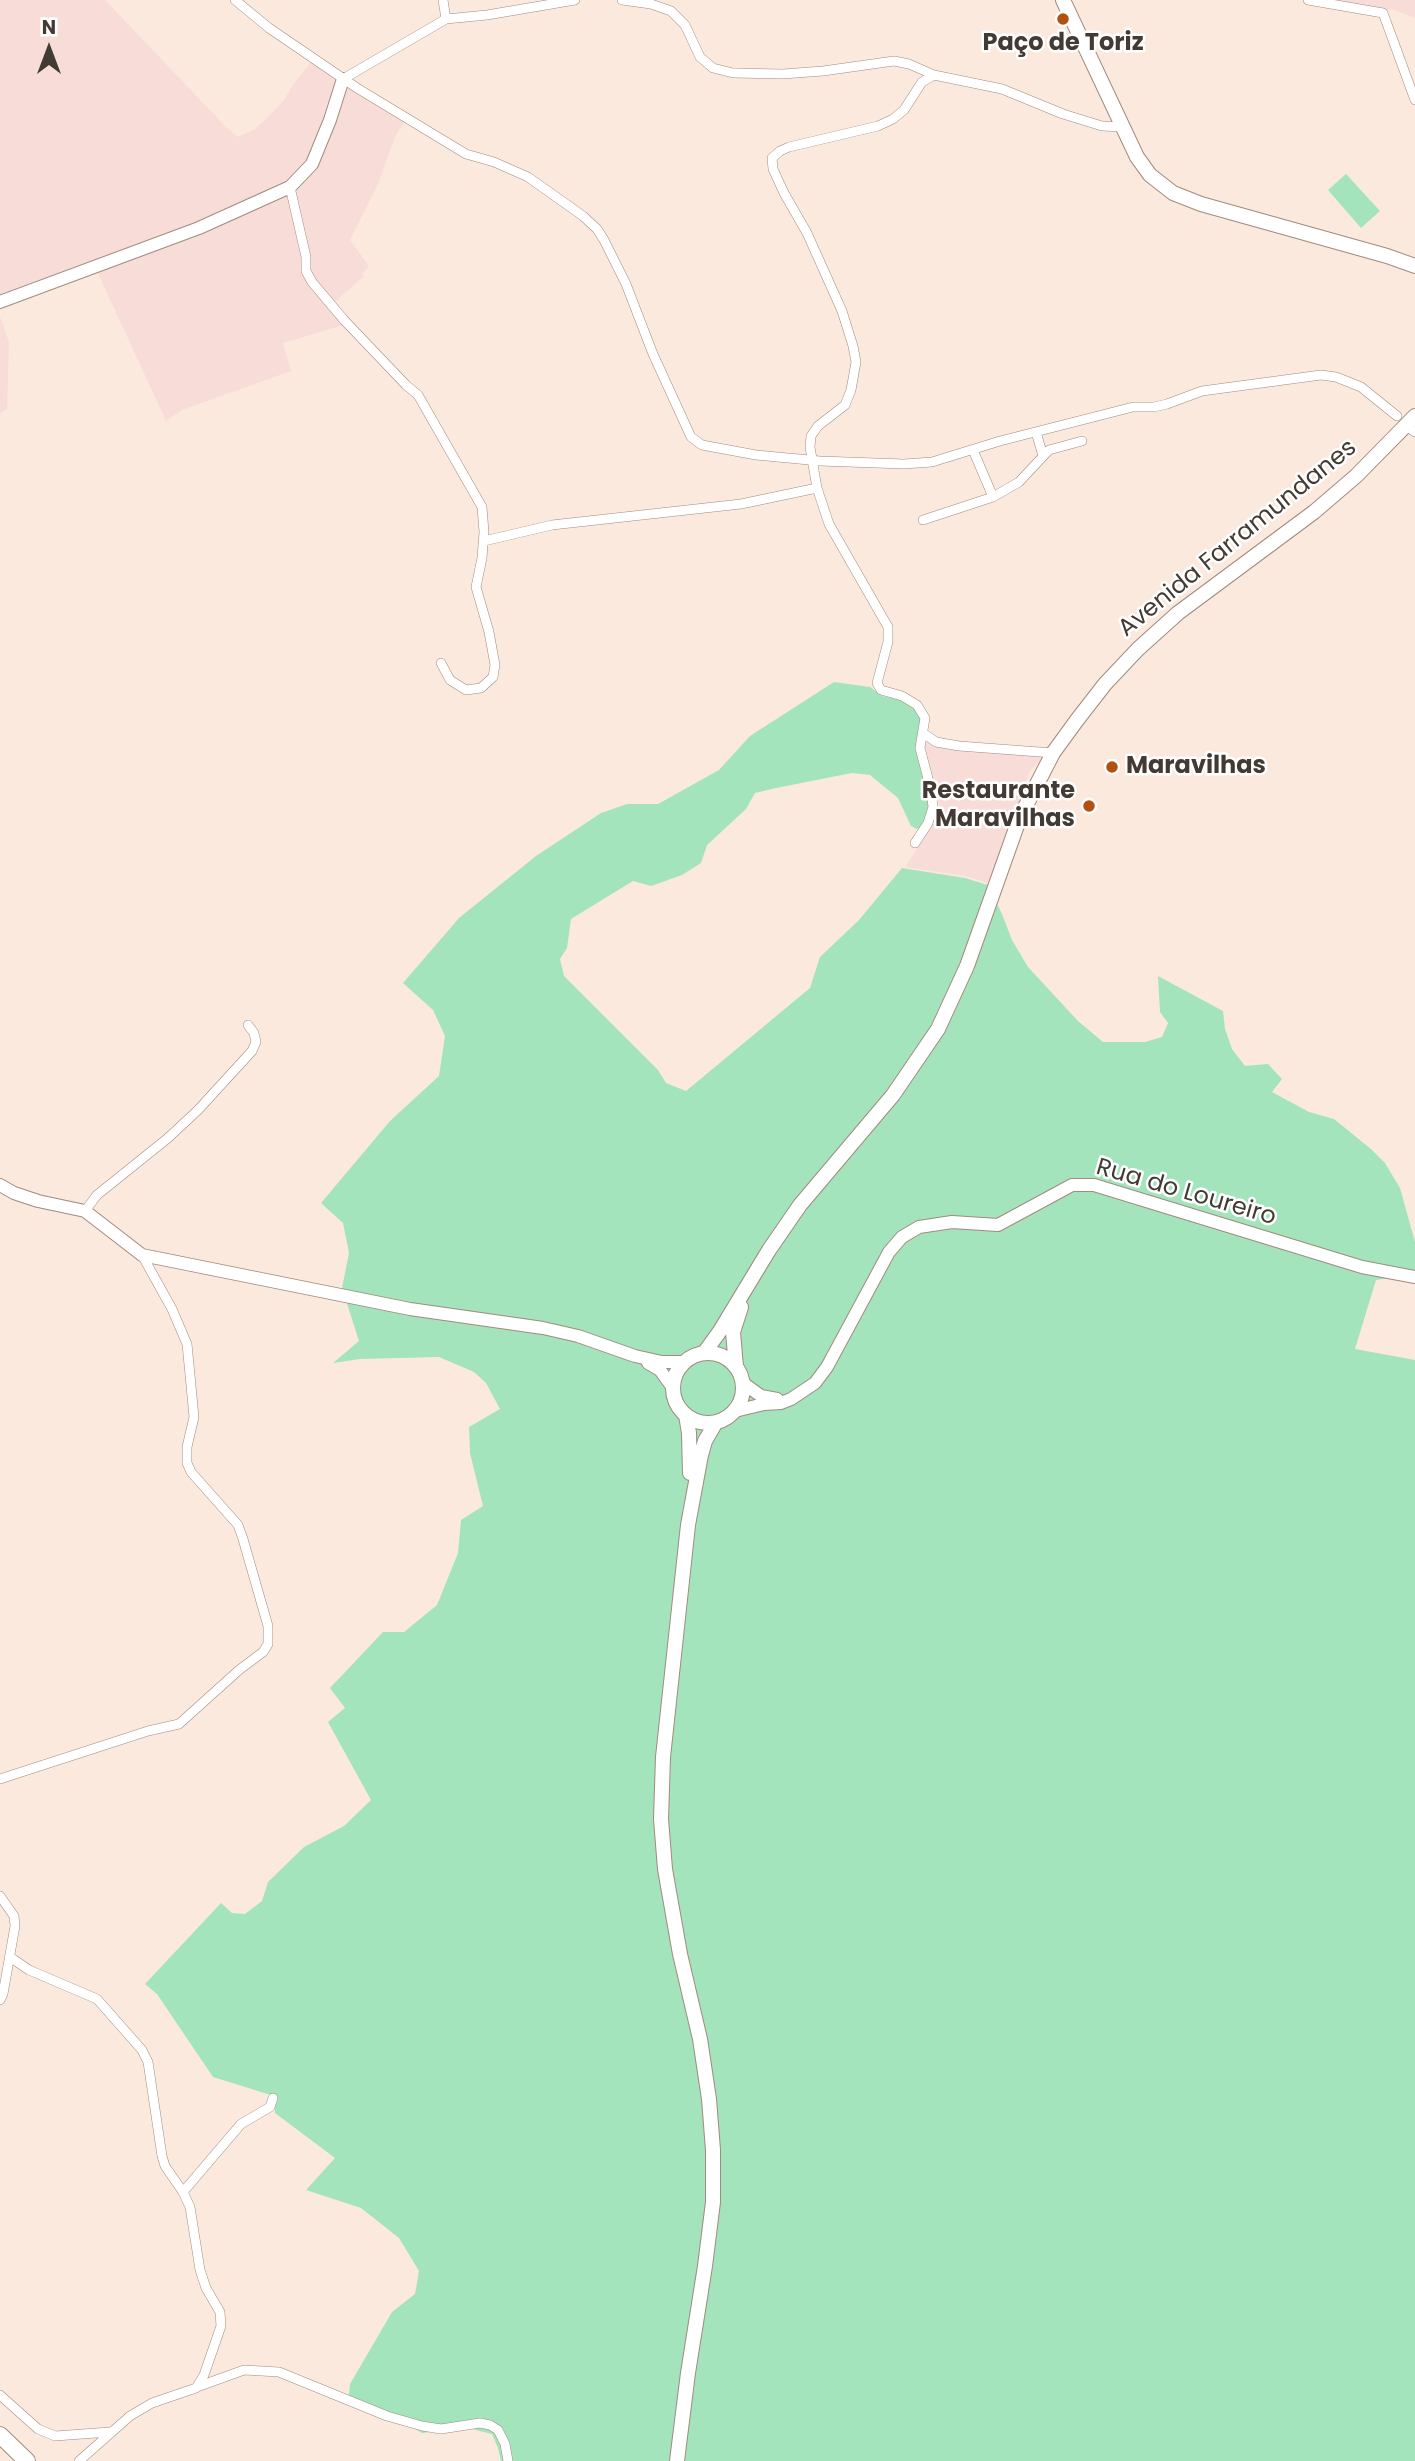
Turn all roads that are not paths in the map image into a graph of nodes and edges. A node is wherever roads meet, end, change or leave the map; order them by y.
1 (234, 0) edge
2 (443, 0) edge
3 (576, 0) edge
4 (622, 0) edge
5 (1063, 0) edge
6 (1308, 0) edge
7 (651, 2) edge
8 (446, 19) junction
9 (934, 75) junction
10 (343, 79) junction
11 (1415, 100) edge
12 (1122, 127) junction
13 (290, 187) junction
14 (1415, 266) edge
15 (0, 302) edge
16 (1397, 416) dead end
17 (1414, 426) edge
18 (1036, 432) junction
19 (1082, 441) dead end
20 (974, 450) junction
21 (1043, 456) junction
22 (812, 460) junction
23 (817, 488) junction
24 (993, 497) junction
25 (923, 520) dead end
26 (484, 541) junction
27 (440, 663) dead end
28 (923, 733) junction
29 (1053, 753) junction
30 (915, 843) dead end
31 (248, 1025) dead end
32 (0, 1185) edge
33 (85, 1211) junction
34 (142, 1255) junction
35 (1415, 1277) edge
36 (748, 1286) junction
37 (704, 1353) junction
38 (635, 1356) junction
39 (684, 1362) junction
40 (736, 1367) junction
41 (743, 1383) junction
42 (673, 1388) junction
43 (791, 1399) junction
44 (734, 1411) junction
45 (686, 1415) junction
46 (716, 1422) junction
47 (688, 1525) junction
48 (0, 1779) edge
49 (0, 1896) edge
50 (10, 1957) junction
51 (0, 2000) edge
52 (273, 2098) dead end
53 (183, 2192) junction
54 (196, 2388) junction
55 (0, 2395) edge
56 (111, 2431) junction
57 (0, 2435) edge
58 (27, 2461) edge
59 (79, 2461) edge
60 (508, 2461) edge
61 (677, 2461) edge

1 - 10 street
2 - 8 street
3 - 8 street
4 - 7 street
5 - 12 main road
6 - 11 street
7 - 9 street
8 - 10 street
9 - 12 street
9 - 22 street
10 - 13 street
10 - 22 street
12 - 14 main road
13 - 15 street
13 - 26 street
16 - 18 street
17 - 29 main road, Avenida Farramundanes
18 - 20 street
18 - 21 street
19 - 21 street
20 - 22 street
20 - 24 street
21 - 24 street
22 - 23 street
23 - 26 street
23 - 28 street
24 - 25 street
26 - 27 street
28 - 29 street
28 - 30 street
29 - 36 main road, Avenida Farramundanes
31 - 33 street
32 - 33 street
33 - 34 street
34 - 38 street
34 - 48 street
35 - 43 street, Rua do Loureiro
36 - 37 main road
36 - 40 main road
37 - 39 main road
37 - 40 main road
38 - 39 street
38 - 42 street
39 - 42 main road
40 - 41 main road
41 - 43 street
41 - 44 main road
42 - 45 main road
43 - 44 street, Rua do Loureiro
44 - 46 main road
45 - 46 main road
45 - 47 main road
46 - 47 main road
47 - 61 main road
49 - 50 street
50 - 51 street
50 - 53 street
52 - 53 street
53 - 54 street
54 - 56 street
54 - 60 street
55 - 56 street
56 - 59 street
57 - 58 highway

